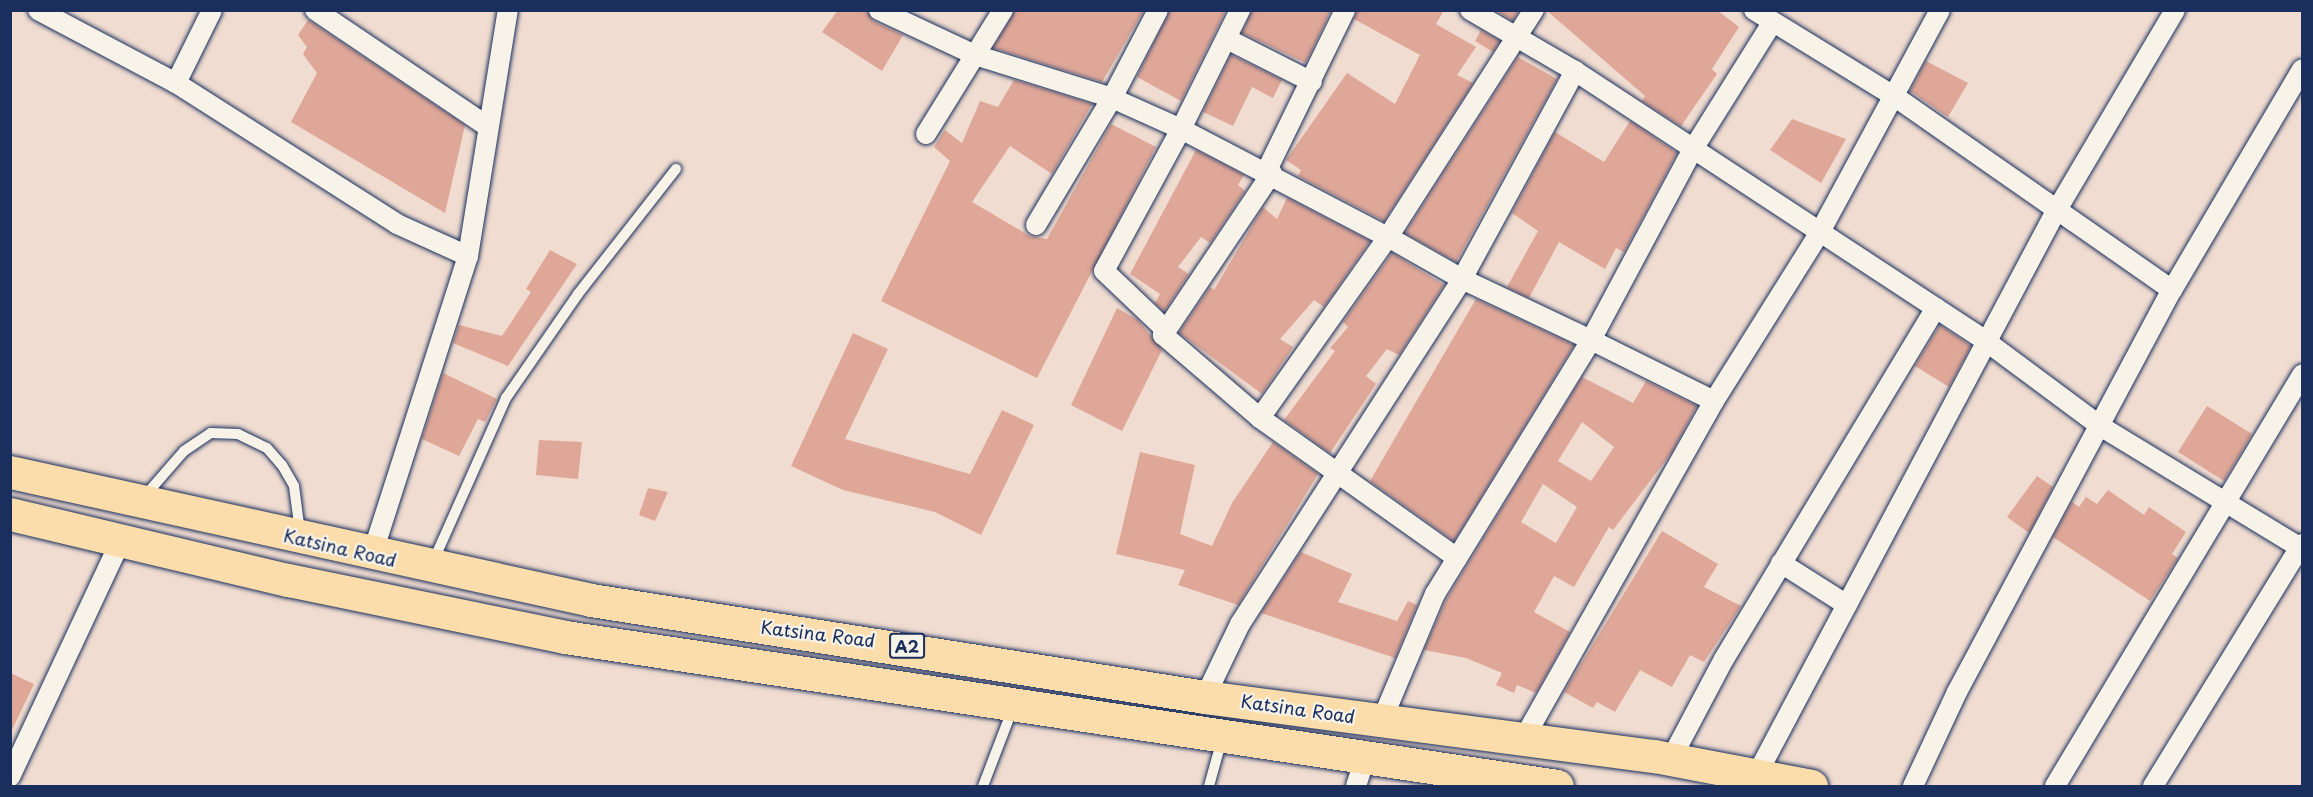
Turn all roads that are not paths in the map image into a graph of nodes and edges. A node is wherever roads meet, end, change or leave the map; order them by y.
1 (38, 10) edge
2 (212, 10) edge
3 (315, 10) edge
4 (508, 10) edge
5 (879, 10) edge
6 (1003, 10) edge
7 (1158, 10) edge
8 (1240, 10) edge
9 (1345, 10) edge
10 (1470, 10) edge
11 (1534, 10) edge
12 (1754, 10) edge
13 (1940, 10) edge
14 (2175, 10) edge
15 (1772, 23) junction
16 (1518, 36) junction
17 (1227, 39) junction
18 (975, 56) junction
19 (2302, 69) edge
20 (1575, 71) junction
21 (1312, 82) junction
22 (176, 83) junction
23 (1894, 96) junction
24 (1112, 98) junction
25 (487, 126) junction
26 (1180, 129) junction
27 (926, 134) dead end
28 (1693, 150) junction
29 (676, 169) dead end
30 (1269, 171) junction
31 (2055, 213) junction
32 (1036, 225) dead end
33 (1820, 232) junction
34 (1388, 237) junction
35 (468, 256) junction
36 (1462, 279) junction
37 (2172, 290) junction
38 (1936, 308) junction
39 (1163, 335) junction
40 (1591, 340) junction
41 (1987, 342) junction
42 (2302, 375) edge
43 (1714, 401) junction
44 (1260, 418) junction
45 (2100, 426) junction
46 (1337, 471) junction
47 (10, 472) edge
48 (2225, 499) junction
49 (140, 502) junction
50 (10, 514) edge
51 (301, 539) junction
52 (120, 542) junction
53 (2302, 547) edge
54 (372, 555) junction
55 (1457, 558) junction
56 (1781, 563) junction
57 (431, 567) junction
58 (1847, 605) junction
59 (1205, 697) junction
60 (1014, 707) junction
61 (1382, 720) junction
62 (1222, 739) junction
63 (1523, 740) junction
64 (1366, 756) junction
65 (1671, 759) junction
66 (1756, 776) junction
67 (10, 777) edge
68 (983, 786) edge
69 (1209, 786) edge
70 (1356, 786) edge
71 (1551, 786) edge
72 (1810, 786) edge
73 (1913, 786) edge
74 (2055, 786) edge
75 (2153, 786) edge

1 - 22 street
2 - 22 street
3 - 25 street
4 - 25 street
5 - 18 street
6 - 18 street
7 - 24 street
8 - 17 street
9 - 21 street
10 - 16 street
11 - 16 street
12 - 15 street
13 - 23 street
14 - 31 street
15 - 23 street
15 - 28 street
16 - 20 street
16 - 34 street
17 - 21 street
17 - 26 street
18 - 24 street
18 - 27 street
19 - 37 street
20 - 28 street
20 - 36 street
21 - 30 street
22 - 35 street
23 - 31 street
23 - 33 street
24 - 26 street
24 - 32 street
25 - 35 street
26 - 30 street
26 - 39 street
28 - 33 street
28 - 40 street
29 - 57 lane
30 - 34 street
30 - 39 street
31 - 37 street
31 - 41 street
33 - 38 street
33 - 43 street
34 - 36 street
34 - 44 street
35 - 54 street
36 - 40 street
36 - 46 street
37 - 45 street
38 - 41 street
38 - 56 street
39 - 44 street
40 - 43 street
40 - 55 street
41 - 45 street
41 - 58 street
42 - 48 street
43 - 63 street
44 - 46 street
45 - 48 street
45 - 73 street
46 - 55 street
46 - 59 street
47 - 49 highway, Katsina Road / A2
48 - 53 street
48 - 74 street
49 - 51 highway, Katsina Road / A2
49 - 51 lane
50 - 52 highway, Katsina Road
51 - 54 highway, Katsina Road / A2
52 - 60 highway, Katsina Road
52 - 67 street
53 - 75 street
54 - 57 highway, Katsina Road / A2
55 - 61 street
56 - 58 street
56 - 65 street
57 - 59 highway, Katsina Road / A2
58 - 66 street
59 - 61 highway, Katsina Road / A2
60 - 62 highway, Katsina Road
60 - 68 lane
61 - 63 highway, Katsina Road / A2
62 - 64 highway, Katsina Road
62 - 69 lane
63 - 65 highway, Katsina Road / A2
64 - 70 street
64 - 71 highway, Katsina Road
65 - 66 highway, Katsina Road / A2
66 - 72 highway, Katsina Road / A2

